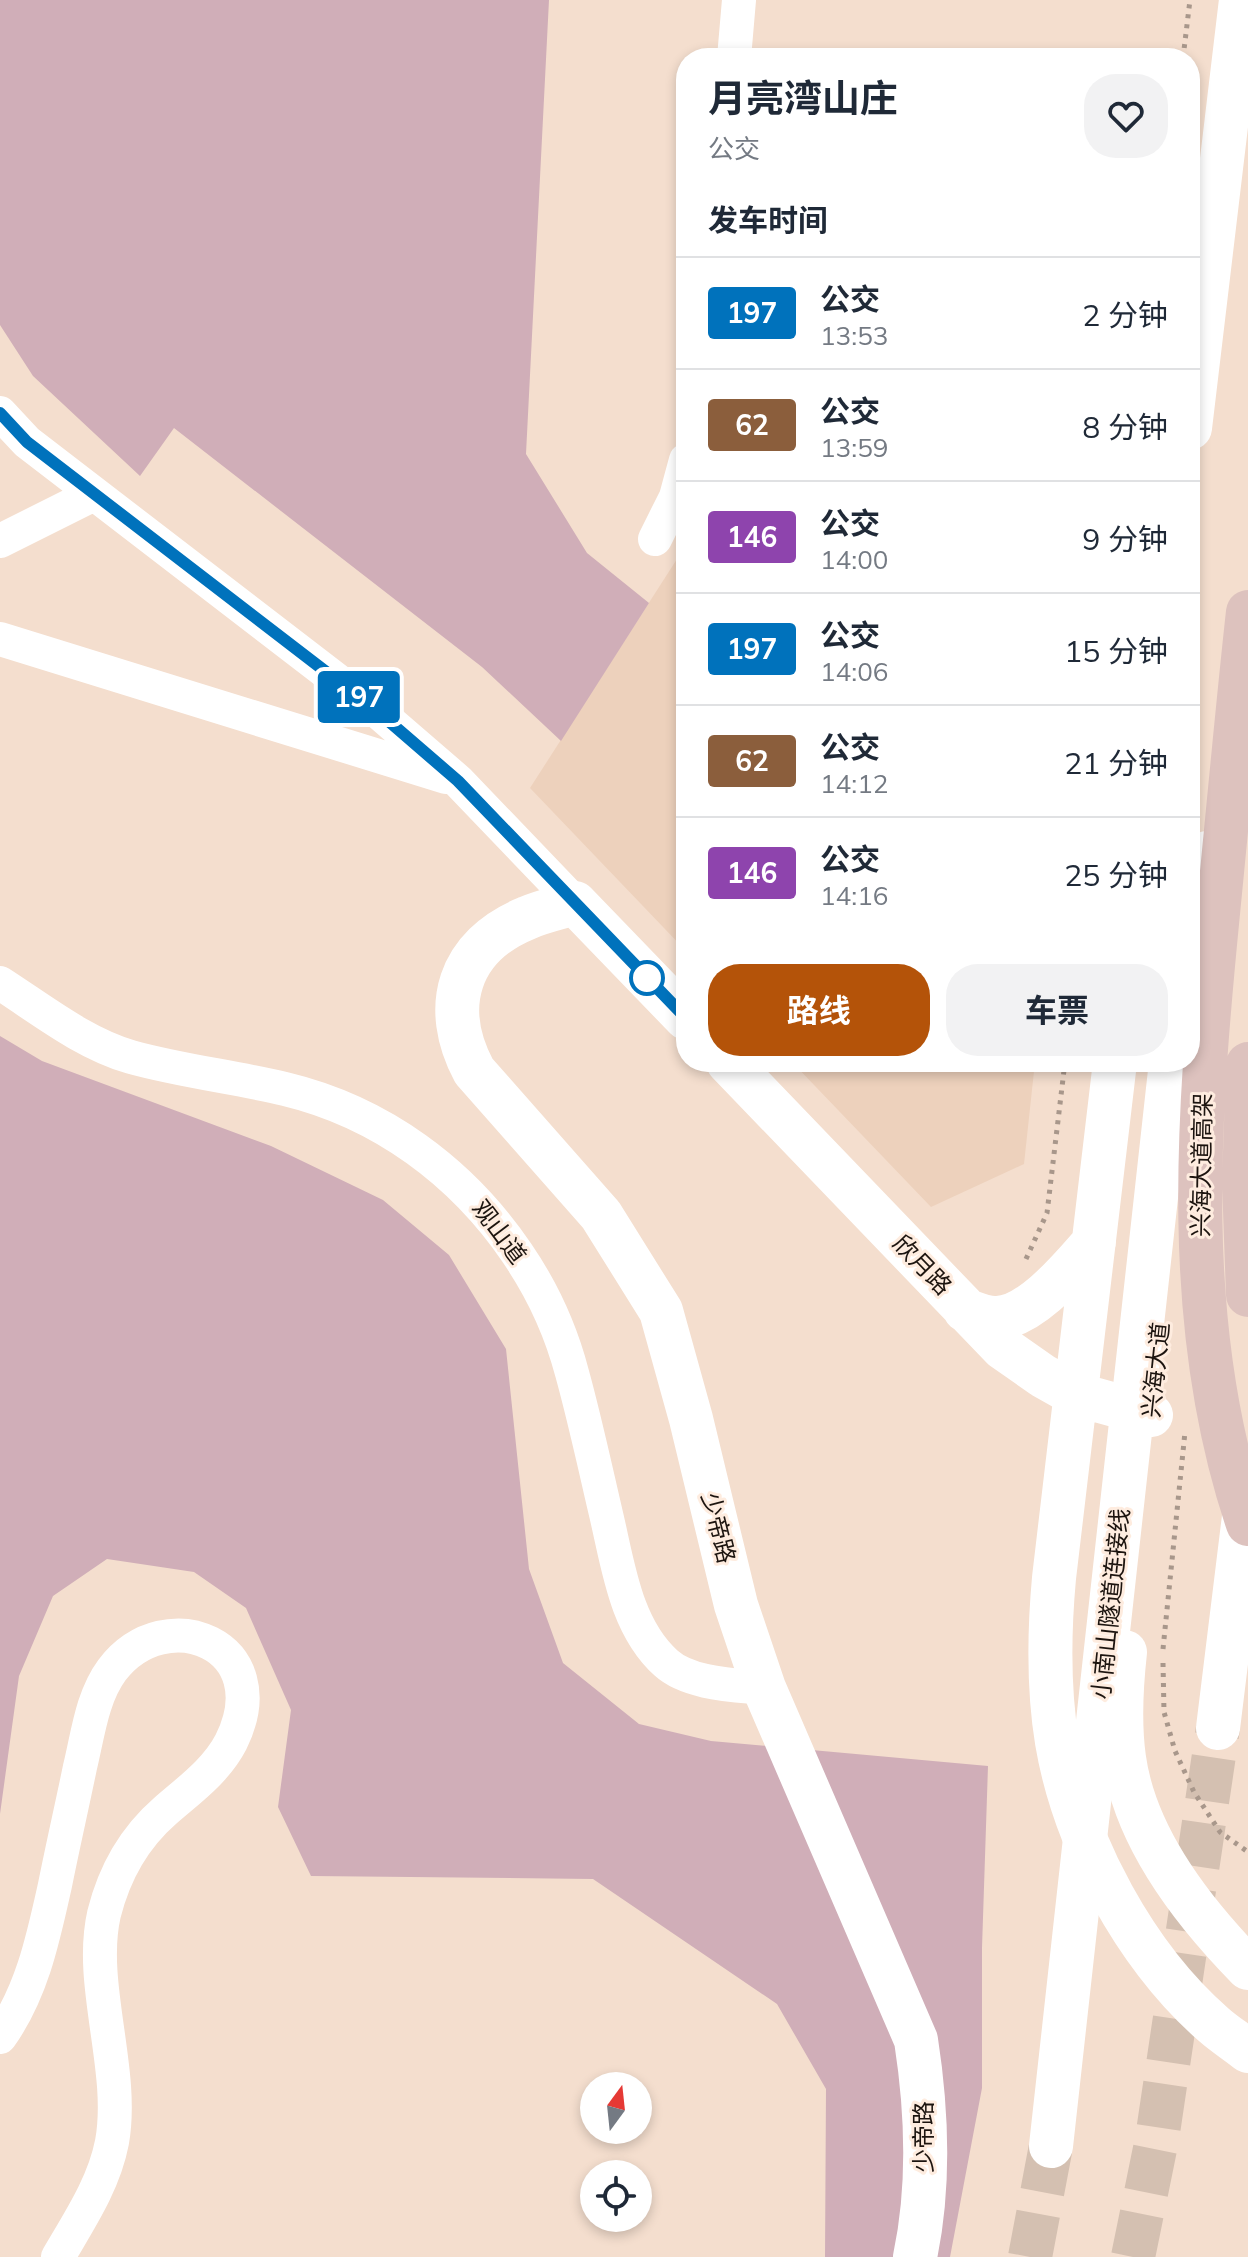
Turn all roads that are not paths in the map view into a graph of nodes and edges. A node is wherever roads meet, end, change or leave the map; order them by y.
1 (739, 0) edge
2 (1241, 0) edge
3 (735, 48) edge
4 (1200, 344) edge
5 (0, 413) edge
6 (94, 494) junction
7 (676, 497) edge
8 (655, 539) dead end
9 (0, 541) edge
10 (1248, 612) edge
11 (0, 639) edge
12 (1243, 658) junction
13 (1248, 738) edge
14 (458, 781) junction
15 (1200, 891) edge
16 (575, 903) junction
17 (0, 983) edge
18 (676, 1008) edge
19 (1200, 1034) edge
20 (1248, 1064) edge
21 (738, 1072) edge
22 (1114, 1072) edge
23 (1170, 1072) edge
24 (1194, 1072) edge
25 (1094, 1242) junction
26 (1248, 1295) edge
27 (965, 1310) junction
28 (1075, 1394) junction
29 (1168, 1420) junction
30 (1248, 1481) edge
31 (1248, 1524) edge
32 (764, 1688) junction
33 (1218, 1728) tunnel mouth
34 (1248, 1968) edge
35 (0, 2037) edge
36 (1248, 2051) edge
37 (1051, 2146) tunnel mouth
38 (58, 2257) edge
39 (915, 2257) edge

1 - 3 street
2 - 4 street
5 - 6 street
6 - 9 street
6 - 14 street
7 - 8 street
10 - 12 main road, 兴海大道高架
11 - 14 street
12 - 15 street
12 - 31 main road, 兴海大道高架
13 - 19 street, 兴海大道
14 - 16 street
16 - 18 street
16 - 32 street, 少帝路
17 - 32 street, 观山道
20 - 26 main road, 兴海大道高架
21 - 27 street, 欣月路
22 - 25 street
23 - 37 street, 小南山隧道连接线
24 - 29 street, 兴海大道
25 - 27 street
25 - 28 street
27 - 28 street, 欣月路
28 - 29 street, 欣月路
28 - 36 street
29 - 34 street, 兴海大道
30 - 33 street
32 - 39 street, 少帝路
35 - 38 street

